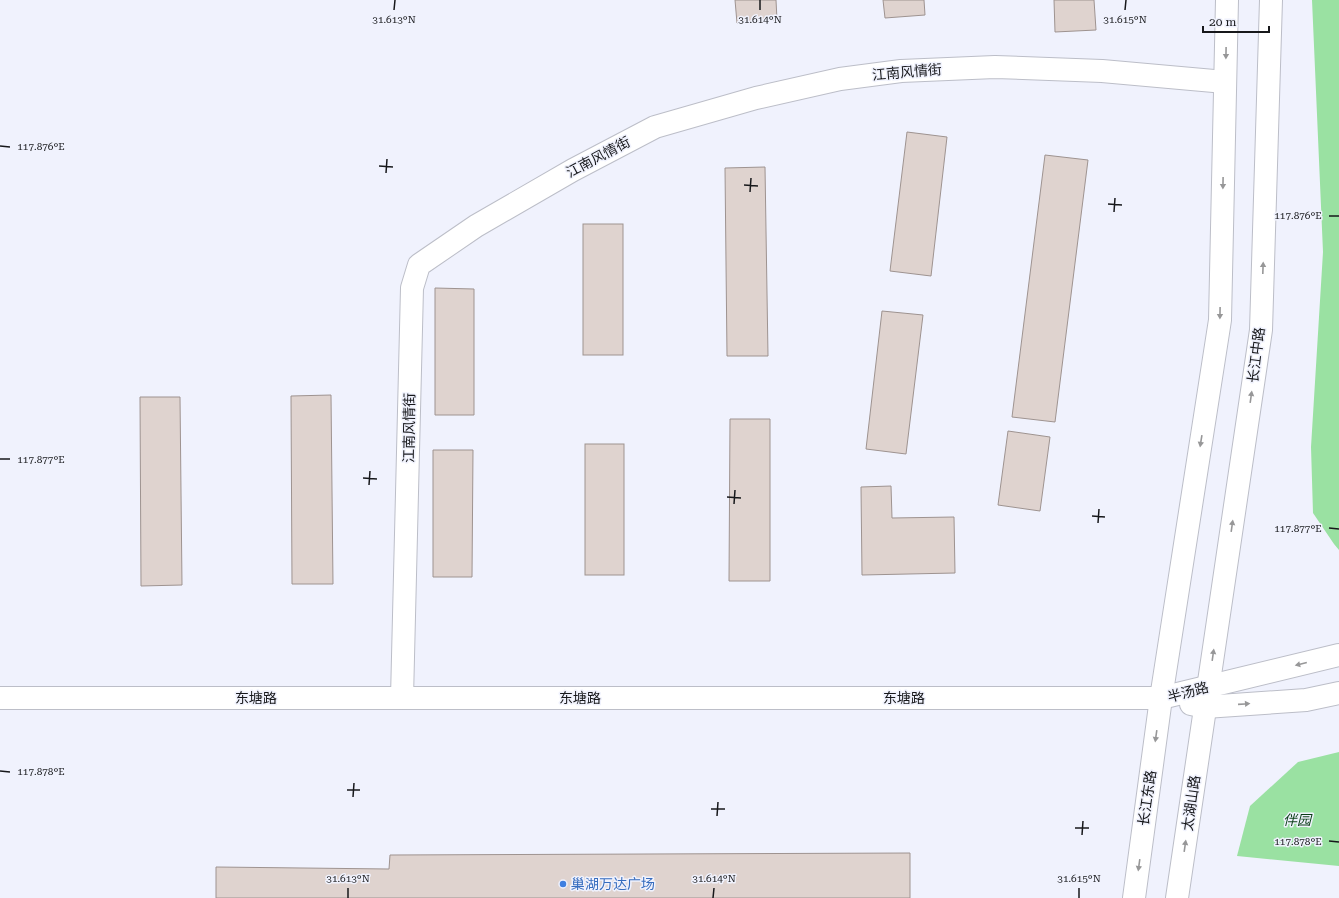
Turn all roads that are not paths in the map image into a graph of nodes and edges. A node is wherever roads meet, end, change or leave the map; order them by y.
1 (1227, 0) edge
2 (1271, 0) edge
3 (1225, 82) junction
4 (1339, 654) edge
5 (1339, 693) edge
6 (0, 698) edge
7 (402, 698) junction
8 (1161, 698) junction
9 (1205, 707) junction
10 (1134, 898) edge
11 (1177, 898) edge

1 -> 3 street
9 -> 2 street, 长江中路
3 - 7 street, 江南风情街
3 -> 8 street
4 -> 8 street, 半汤路
9 -> 5 street, 半汤路
6 - 7 street, 东塘路
7 - 8 street, 东塘路
8 - 9 street, 半汤路
8 -> 10 street, 长江东路
11 -> 9 street, 太湖山路

